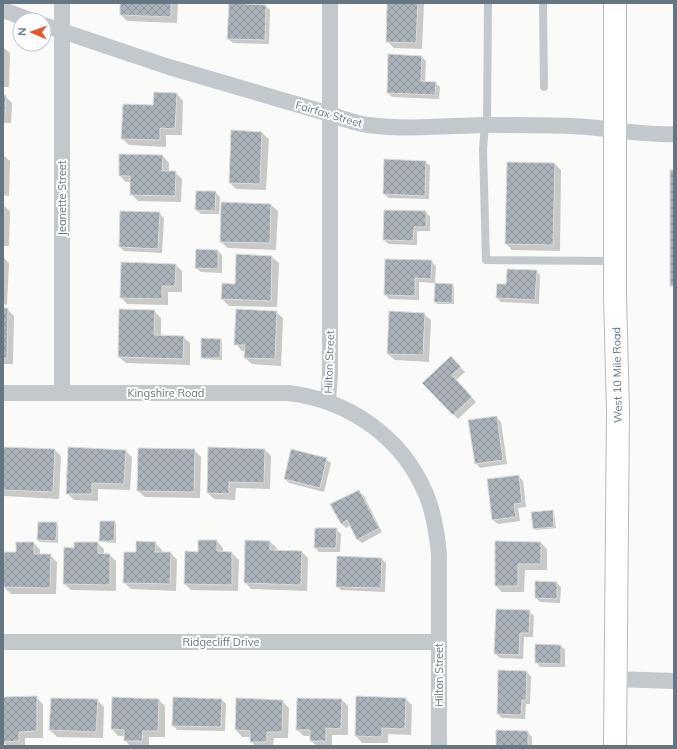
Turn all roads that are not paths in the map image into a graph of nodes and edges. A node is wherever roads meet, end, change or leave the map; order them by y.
1 (62, 3) edge
2 (330, 3) edge
3 (488, 3) edge
4 (543, 3) edge
5 (615, 3) edge
6 (52, 28) edge
7 (62, 32) junction
8 (544, 87) dead end
9 (330, 114) junction
10 (486, 125) junction
11 (614, 129) junction
12 (674, 134) edge
13 (615, 261) junction
14 (3, 393) edge
15 (62, 393) junction
16 (328, 401) junction
17 (3, 642) edge
18 (439, 642) junction
19 (614, 679) junction
20 (674, 681) edge
21 (439, 746) edge
22 (615, 746) edge

1 - 7 street, Jeanette Street
2 - 9 street, Hilton Street
3 - 10 lane
4 - 8 lane
5 - 11 main road, West 10 Mile Road
6 - 7 street, Fairfax Street
7 - 9 street, Fairfax Street
7 - 15 street, Jeanette Street
9 - 10 street, Fairfax Street
9 - 16 street, Hilton Street
10 - 11 street, Fairfax Street
10 - 13 lane
11 - 12 street, Fairfax Street
11 - 13 main road, West 10 Mile Road
13 - 19 main road, West 10 Mile Road
14 - 15 street, Kingshire Road
15 - 16 street, Kingshire Road
16 - 18 street, Hilton Street
17 - 18 street, Ridgecliff Drive
18 - 21 street, Hilton Street
19 - 20 street
19 - 22 main road, West 10 Mile Road

